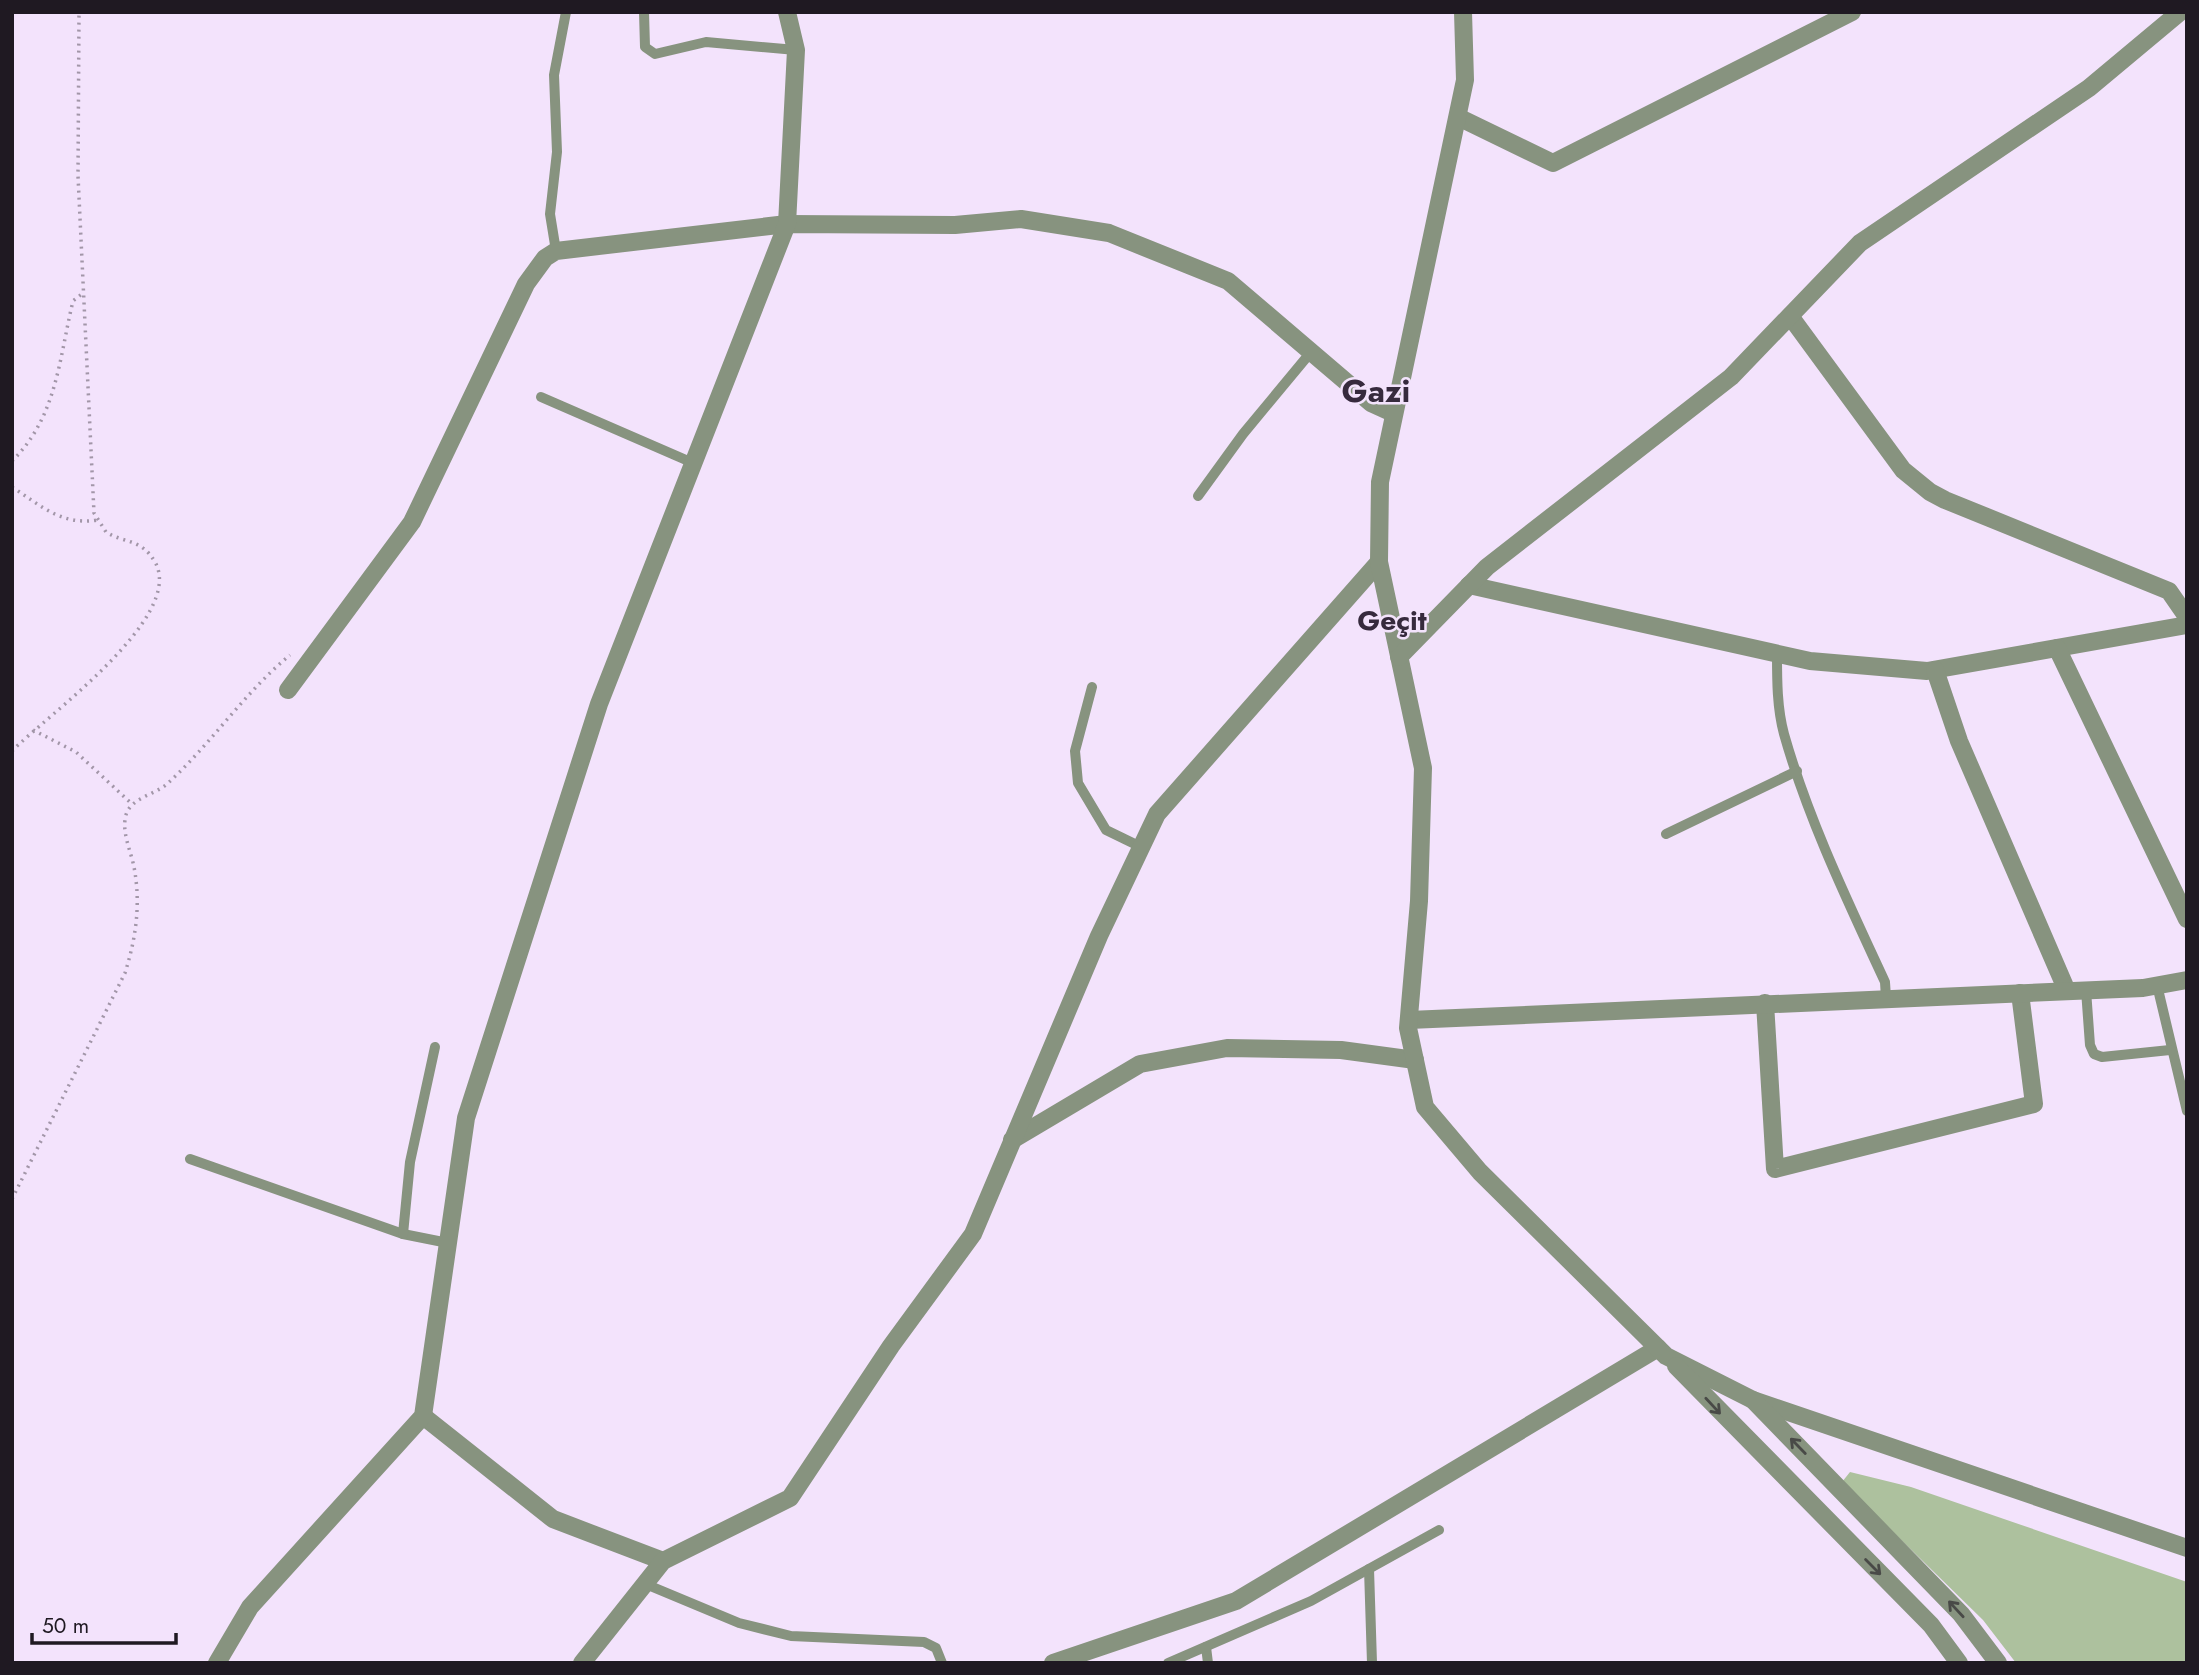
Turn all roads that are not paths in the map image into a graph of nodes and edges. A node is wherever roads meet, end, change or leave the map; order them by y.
1 (566, 12) edge
2 (644, 12) edge
3 (787, 12) edge
4 (1463, 12) edge
5 (1852, 12) edge
6 (2180, 12) edge
7 (796, 50) junction
8 (1458, 117) junction
9 (787, 223) junction
10 (556, 251) junction
11 (1790, 316) junction
12 (1311, 352) junction
13 (541, 397) dead end
14 (1393, 413) junction
15 (692, 463) junction
16 (1198, 496) dead end
17 (1379, 562) junction
18 (1469, 584) junction
19 (2187, 617) edge
20 (2187, 625) edge
21 (2057, 648) junction
22 (1777, 654) junction
23 (1399, 657) junction
24 (1935, 670) junction
25 (1092, 687) dead end
26 (288, 690) dead end
27 (1797, 771) junction
28 (1666, 834) dead end
29 (1141, 847) junction
30 (2187, 919) edge
31 (2187, 980) edge
32 (2157, 985) junction
33 (2086, 990) junction
34 (2067, 991) junction
35 (2020, 993) junction
36 (1886, 998) junction
37 (1765, 1003) junction
38 (1409, 1020) junction
39 (435, 1047) dead end
40 (2170, 1050) junction
41 (1415, 1060) junction
42 (2187, 1111) edge
43 (1012, 1140) junction
44 (190, 1159) dead end
45 (403, 1234) junction
46 (448, 1243) junction
47 (1662, 1352) junction
48 (1753, 1400) junction
49 (423, 1416) junction
50 (1439, 1530) dead end
51 (2187, 1548) edge
52 (663, 1562) junction
53 (1369, 1569) junction
54 (643, 1583) junction
55 (1206, 1647) junction
56 (217, 1663) edge
57 (582, 1663) edge
58 (942, 1663) edge
59 (1053, 1663) edge
60 (1168, 1663) edge
61 (1208, 1663) edge
62 (1372, 1663) edge
63 (1959, 1663) edge
64 (1998, 1663) edge

1 - 10 lane
2 - 7 lane
3 - 7 street
4 - 8 street
5 - 8 street
6 - 11 street
7 - 9 street
8 - 14 street
9 - 10 street
9 - 12 street
9 - 15 street
10 - 26 street
11 - 18 street
11 - 19 street
12 - 14 street
12 - 16 lane
13 - 15 lane
14 - 17 street
15 - 46 street
17 - 23 street
17 - 29 street
18 - 22 street
18 - 23 street
20 - 21 street
21 - 24 street
21 - 30 street
22 - 24 street
22 - 27 lane
23 - 38 street
24 - 34 street
25 - 29 lane
27 - 28 lane
27 - 36 lane
29 - 43 street
31 - 32 street
32 - 33 street
32 - 40 lane
33 - 34 street
33 - 40 lane
34 - 35 street
35 - 36 street
35 - 37 street
36 - 37 street
37 - 38 street
38 - 41 street
39 - 45 lane
40 - 42 lane
41 - 43 street
41 - 47 street
43 - 52 street
44 - 45 lane
45 - 46 lane
46 - 49 street
47 - 48 street
47 - 59 street
47 -> 63 street
48 - 51 street
64 -> 48 street
49 - 52 street
49 - 56 street
50 - 53 lane
52 - 54 street
53 - 55 lane
53 - 62 lane
54 - 57 street
54 - 58 lane
55 - 60 lane
55 - 61 lane

